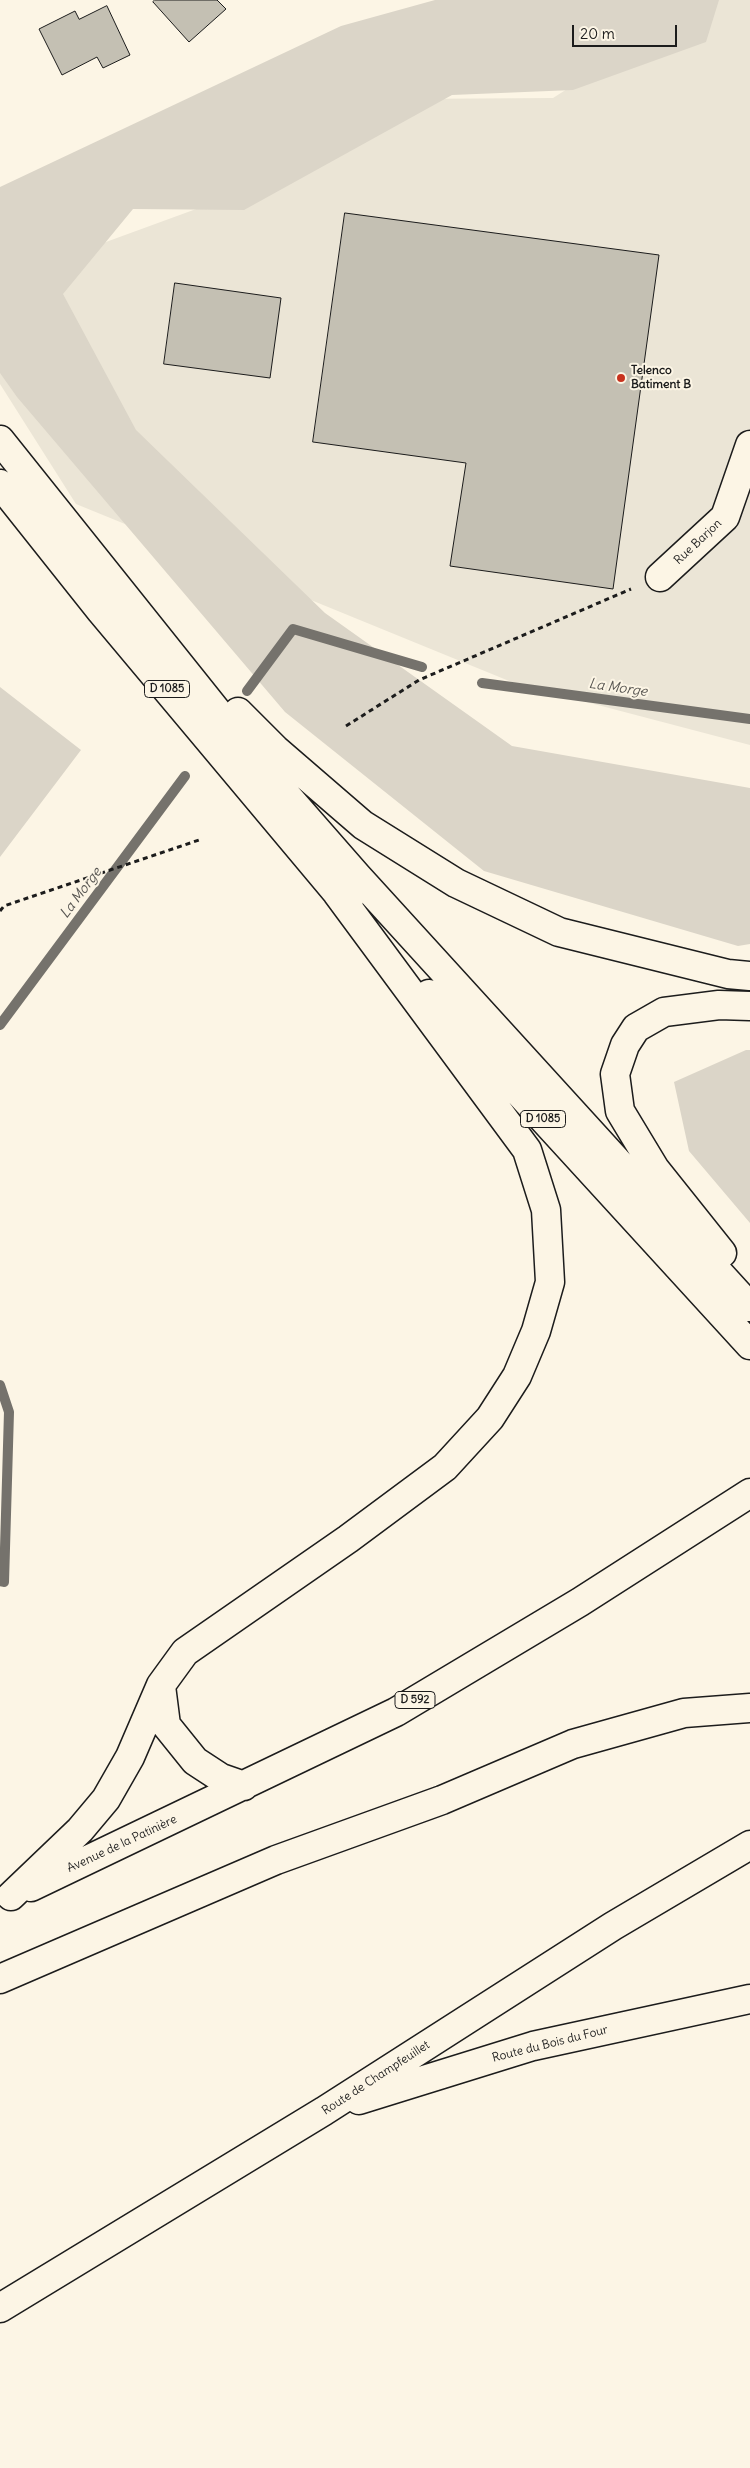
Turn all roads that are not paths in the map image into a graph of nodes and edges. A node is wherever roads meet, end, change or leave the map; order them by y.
1 (0, 440) edge
2 (750, 445) edge
3 (0, 484) edge
4 (660, 577) road end
5 (122, 592) junction
6 (337, 893) junction
7 (750, 976) edge
8 (750, 1006) edge
9 (750, 1290) edge
10 (750, 1308) edge
11 (750, 1345) edge
12 (750, 1493) edge
13 (161, 1685) junction
14 (750, 1708) edge
15 (244, 1786) junction
16 (750, 1845) edge
17 (5, 1899) edge
18 (0, 1979) edge
19 (750, 1999) edge
20 (324, 2111) junction
21 (0, 2308) edge

1 - 5 main road, D 1085
2 - 4 main road, Rue Barjon
3 - 6 main road, D 1085
5 - 7 main road
5 - 10 main road, D 1085
6 - 11 main road, D 1085
6 - 13 main road
8 - 9 main road
12 - 15 main road, D 592
13 - 15 main road
13 - 17 main road
14 - 18 main road
15 - 17 main road, Avenue de la Patinière / D 592
16 - 20 main road, Route de Champfeuillet
19 - 20 main road, Route du Bois du Four
20 - 21 main road, Route de Champfeuillet

